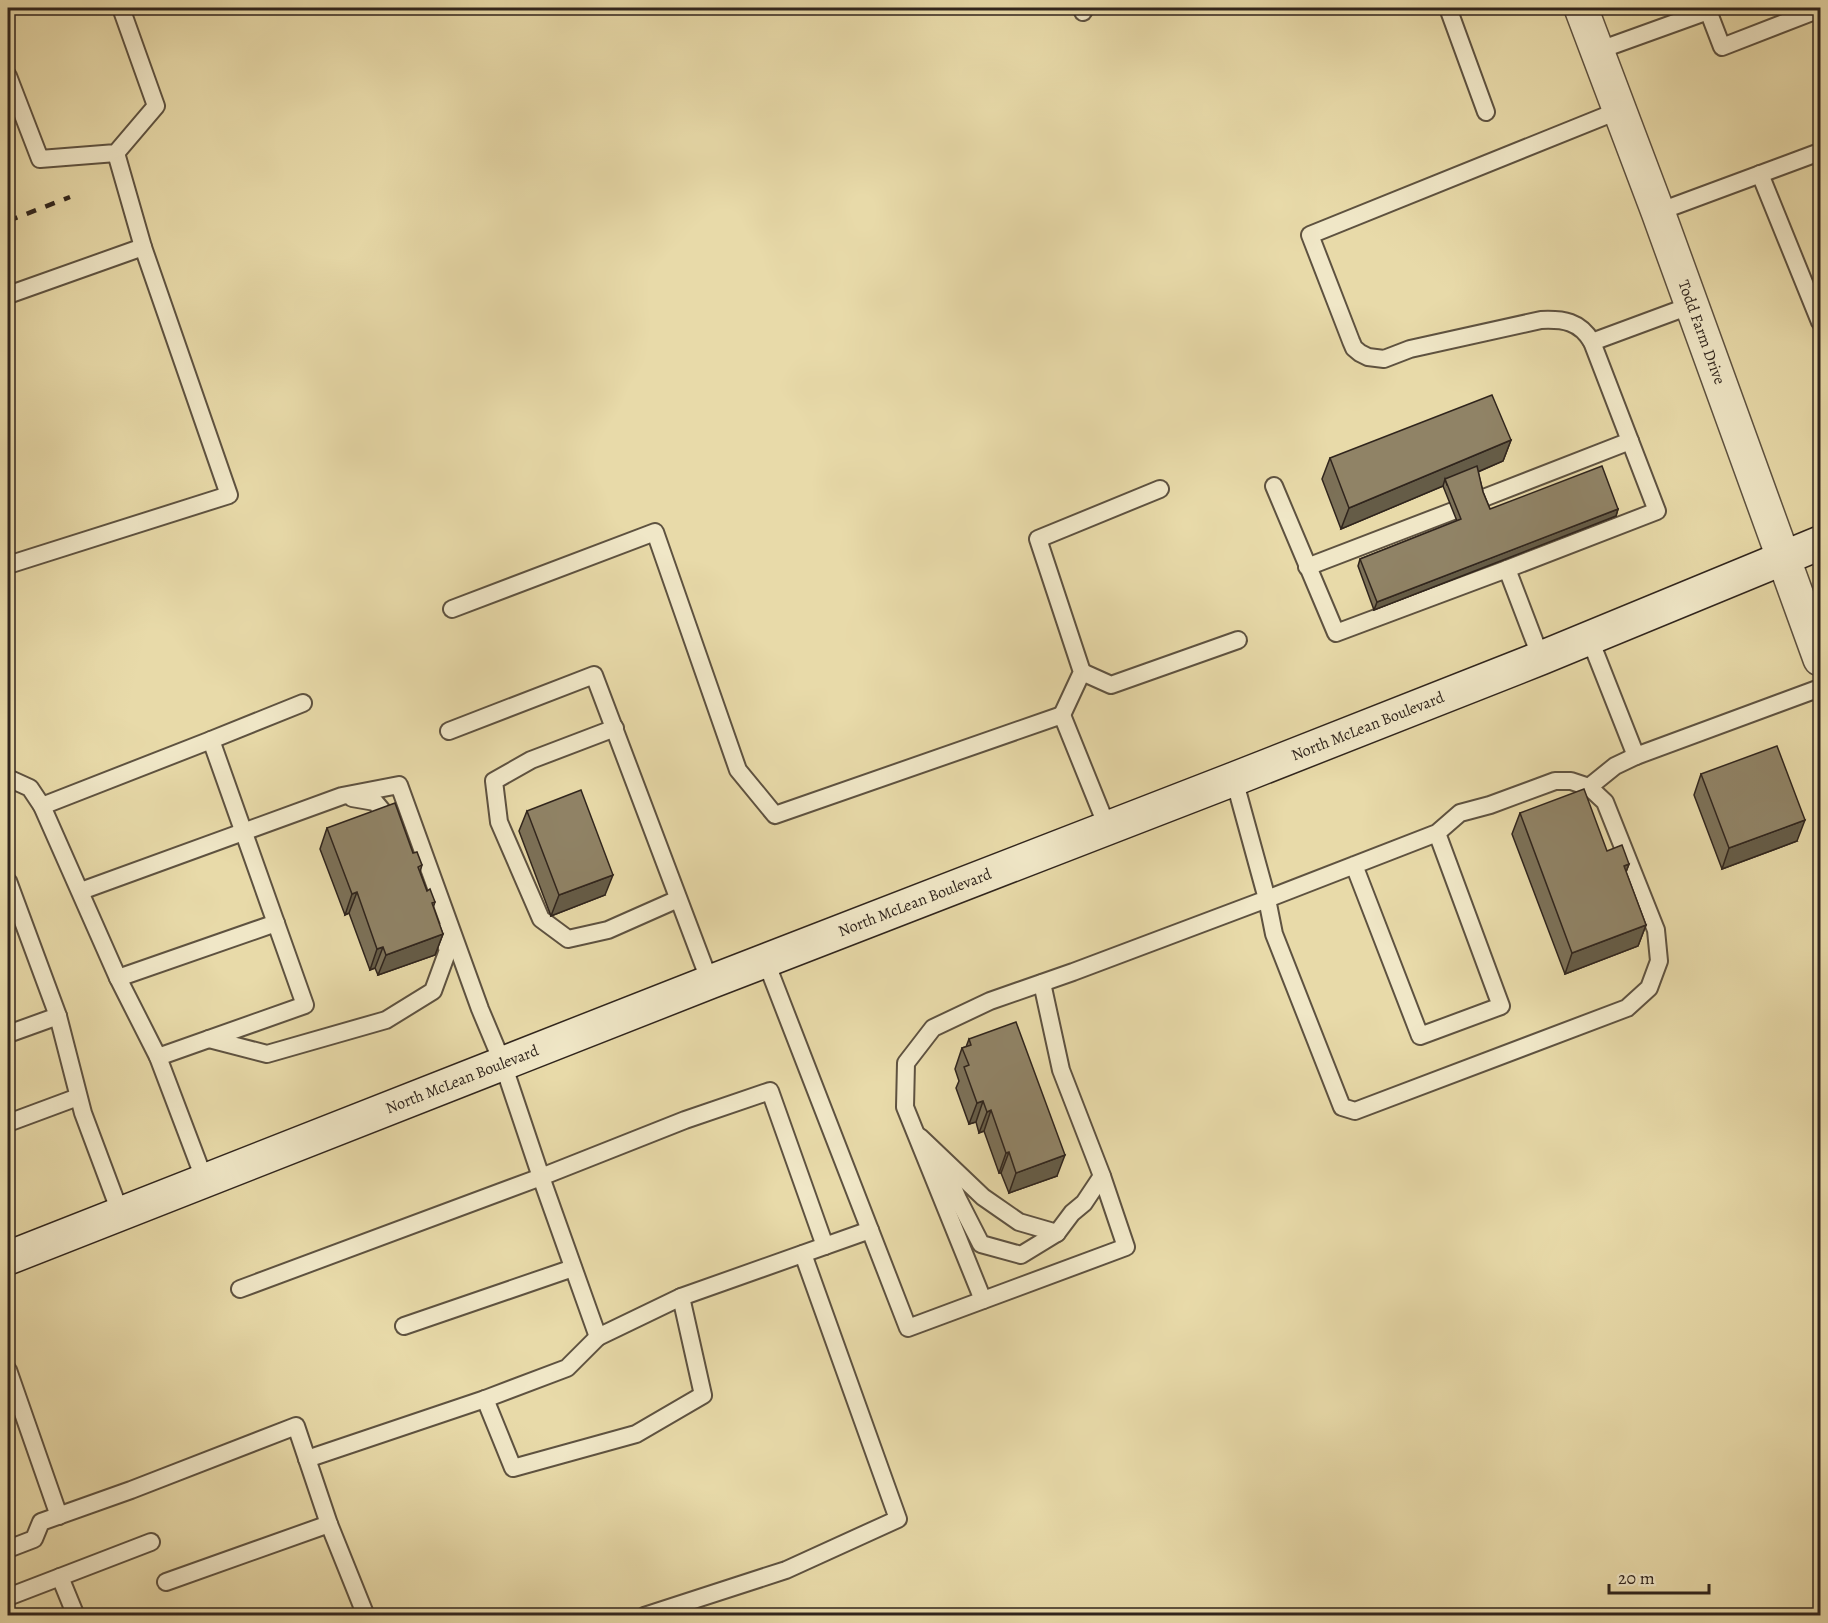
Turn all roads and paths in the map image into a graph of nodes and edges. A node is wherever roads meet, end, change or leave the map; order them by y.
1 (121, 8) edge
2 (1448, 8) edge
3 (1581, 8) edge
4 (1707, 9) edge
5 (1821, 9) edge
6 (1597, 51) junction
7 (8, 76) edge
8 (1620, 110) junction
9 (1486, 112) dead end
10 (116, 153) junction
11 (1817, 153) dead end
12 (1760, 174) junction
13 (1658, 212) junction
14 (143, 247) junction
15 (8, 295) edge
16 (1692, 304) junction
17 (1821, 322) edge
18 (1592, 342) junction
19 (1630, 441) junction
20 (1274, 486) dead end
21 (1160, 489) dead end
22 (1481, 499) edge
23 (1453, 511) edge
24 (1821, 543) edge
25 (1784, 557) junction
26 (8, 565) edge
27 (1307, 567) junction
28 (1507, 569) junction
29 (452, 609) dead end
30 (1589, 638) junction
31 (1238, 640) dead end
32 (1541, 658) junction
33 (1821, 659) edge
34 (1082, 672) junction
35 (1821, 688) edge
36 (303, 702) dead end
37 (1062, 715) junction
38 (615, 728) junction
39 (449, 731) dead end
40 (211, 740) junction
41 (1636, 756) junction
42 (8, 778) edge
43 (1234, 779) junction
44 (1589, 787) junction
45 (342, 796) junction
46 (42, 806) junction
47 (1108, 829) junction
48 (244, 832) junction
49 (1437, 833) junction
50 (1354, 865) junction
51 (8, 881) edge
52 (81, 891) junction
53 (1267, 898) junction
54 (678, 899) junction
55 (276, 923) junction
56 (766, 962) junction
57 (118, 978) junction
58 (710, 982) junction
59 (1042, 983) junction
60 (58, 1016) junction
61 (8, 1034) edge
62 (209, 1039) junction
63 (158, 1057) junction
64 (504, 1064) junction
65 (78, 1097) junction
66 (8, 1123) edge
67 (915, 1132) junction
68 (939, 1155) junction
69 (1102, 1176) junction
70 (541, 1177) junction
71 (205, 1180) junction
72 (120, 1212) junction
73 (870, 1230) junction
74 (1057, 1233) junction
75 (825, 1246) junction
76 (803, 1254) junction
77 (8, 1258) edge
78 (573, 1268) junction
79 (240, 1289) dead end
80 (681, 1297) junction
81 (983, 1300) junction
82 (404, 1326) dead end
83 (598, 1337) junction
84 (8, 1370) edge
85 (485, 1399) junction
86 (308, 1459) junction
87 (59, 1516) junction
88 (329, 1524) junction
89 (151, 1542) dead end
90 (8, 1549) edge
91 (60, 1577) junction
92 (166, 1582) dead end
93 (8, 1597) edge
94 (76, 1616) edge
95 (366, 1616) edge
96 (644, 1616) edge

1 - 10 lane
2 - 9 lane
3 - 6 main road, Todd Farm Drive
4 - 5 lane
4 - 6 lane
6 - 8 main road, Todd Farm Drive
7 - 10 lane
8 - 13 main road, Todd Farm Drive
8 - 18 lane
10 - 14 lane
11 - 12 lane
12 - 13 lane
12 - 17 lane
13 - 16 main road, Todd Farm Drive
14 - 15 lane
14 - 26 lane
16 - 18 lane
16 - 25 main road, Todd Farm Drive
18 - 19 lane
19 - 22 lane
19 - 28 lane
20 - 27 lane
21 - 34 lane
23 - 27 lane
24 - 25 main road, North McLean Boulevard
25 - 30 main road, North McLean Boulevard
25 - 33 main road, Todd Farm Drive
27 - 28 lane
28 - 32 lane
29 - 37 lane
30 - 32 main road, North McLean Boulevard
30 - 41 lane
31 - 34 lane
32 - 43 main road, North McLean Boulevard
34 - 37 lane
35 - 41 lane
36 - 40 lane
37 - 47 lane
38 - 39 lane
38 - 54 lane
38 - 54 lane
40 - 46 lane
40 - 48 lane
41 - 44 lane
42 - 46 lane
43 - 47 main road, North McLean Boulevard
43 - 53 lane
44 - 49 lane
44 - 53 lane
45 - 48 lane
45 - 62 lane
45 - 64 lane
46 - 52 lane
47 - 56 main road, North McLean Boulevard
48 - 52 lane
48 - 55 lane
49 - 50 lane
49 - 50 lane
50 - 53 lane
51 - 60 lane
52 - 57 lane
53 - 59 lane
54 - 58 lane
55 - 57 lane
55 - 62 lane
56 - 58 main road, North McLean Boulevard
56 - 73 lane
57 - 63 lane
58 - 64 main road, North McLean Boulevard
59 - 67 lane
59 - 69 lane
60 - 61 lane
60 - 65 lane
62 - 63 lane
63 - 71 lane
64 - 70 lane
64 - 71 main road, North McLean Boulevard
65 - 66 lane
65 - 72 lane
67 - 68 lane
67 - 81 lane
68 - 74 lane
68 - 74 lane
69 - 74 lane
69 - 81 lane
70 - 75 lane
70 - 78 lane
70 - 79 lane
71 - 72 main road, North McLean Boulevard
72 - 77 main road, North McLean Boulevard
73 - 75 lane
73 - 81 lane
75 - 76 lane
76 - 80 lane
76 - 96 lane
78 - 82 lane
78 - 83 lane
80 - 83 lane
80 - 85 lane
83 - 85 lane
84 - 87 lane
85 - 86 lane
86 - 87 lane
86 - 88 lane
87 - 90 lane
88 - 92 lane
88 - 95 lane
89 - 91 lane
91 - 93 lane
91 - 94 lane

